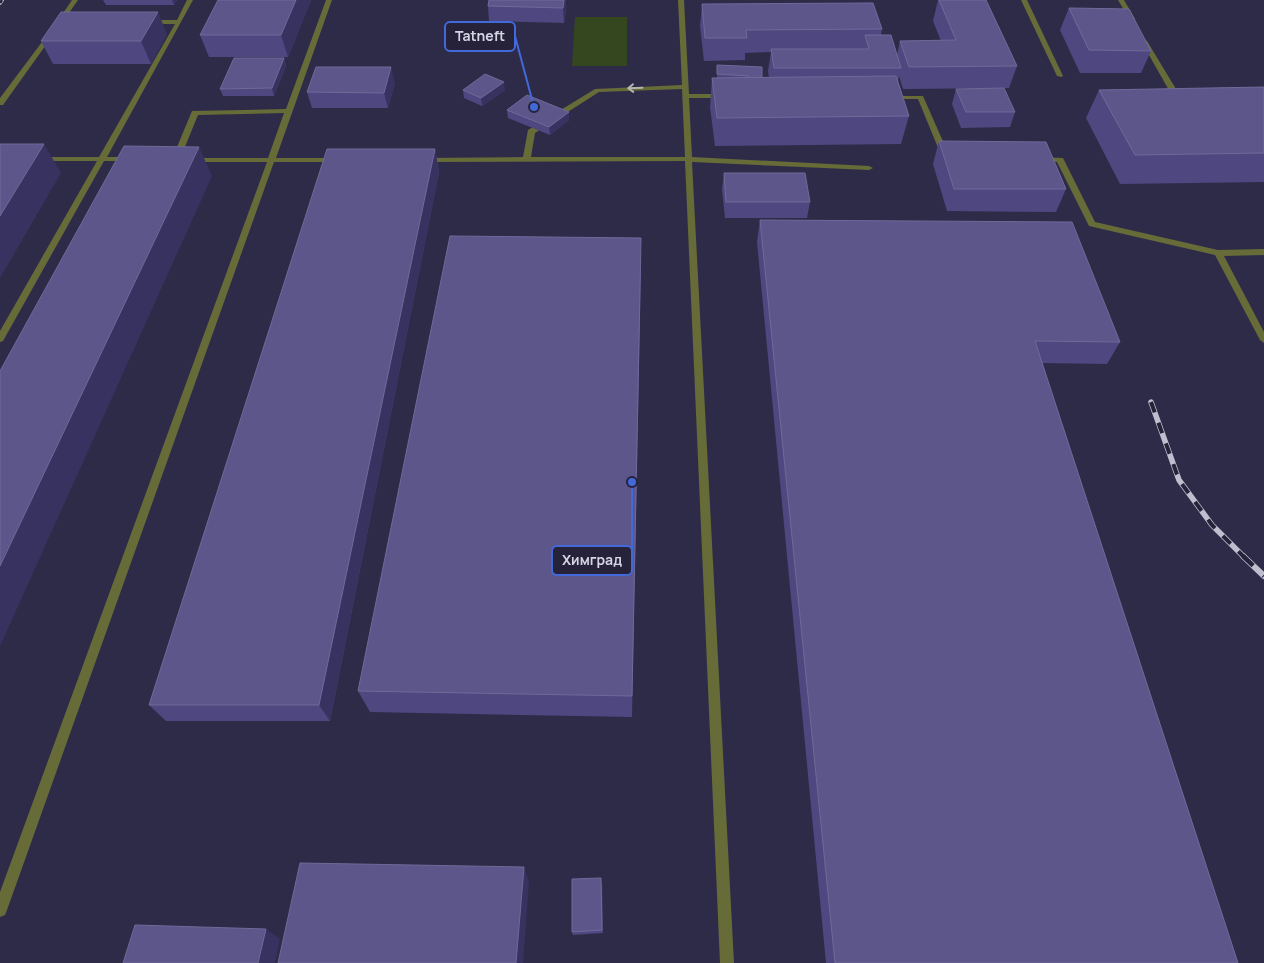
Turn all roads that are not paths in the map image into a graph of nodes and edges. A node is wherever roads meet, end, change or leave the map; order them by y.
1 (75, 0) edge
2 (190, 0) edge
3 (329, 0) edge
4 (681, 0) edge
5 (1024, 0) edge
6 (1121, 0) edge
7 (139, 22) edge
8 (179, 22) junction
9 (59, 23) junction
10 (69, 23) edge
11 (1135, 25) edge
12 (1140, 33) edge
13 (1060, 76) dead end
14 (684, 91) junction
15 (734, 96) edge
16 (881, 97) edge
17 (1187, 100) edge
18 (0, 103) edge
19 (288, 112) junction
20 (956, 158) edge
21 (28, 159) edge
22 (101, 159) junction
23 (528, 159) junction
24 (687, 159) junction
25 (1032, 159) edge
26 (139, 160) edge
27 (167, 160) edge
28 (176, 160) junction
29 (272, 160) junction
30 (341, 160) edge
31 (410, 160) edge
32 (869, 168) dead end
33 (1264, 252) edge
34 (1218, 253) junction
35 (0, 339) edge
36 (1264, 340) edge
37 (0, 910) edge
38 (727, 963) edge

1 - 9 lane
2 - 8 lane
3 - 19 lane
4 - 14 lane
5 - 13 lane
6 - 11 lane
7 - 8 lane
8 - 22 lane
9 - 10 lane
9 - 18 lane
12 - 17 lane
14 - 15 lane
14 -> 23 lane
14 - 24 lane
16 - 20 lane
19 - 28 lane
19 - 29 lane
21 - 22 lane
22 - 26 lane
22 - 35 lane
23 - 24 lane
23 - 31 lane
24 - 32 lane
24 - 38 lane
25 - 34 lane
27 - 28 lane
28 - 29 lane
29 - 30 lane
29 - 37 lane
33 - 34 lane
34 - 36 lane

